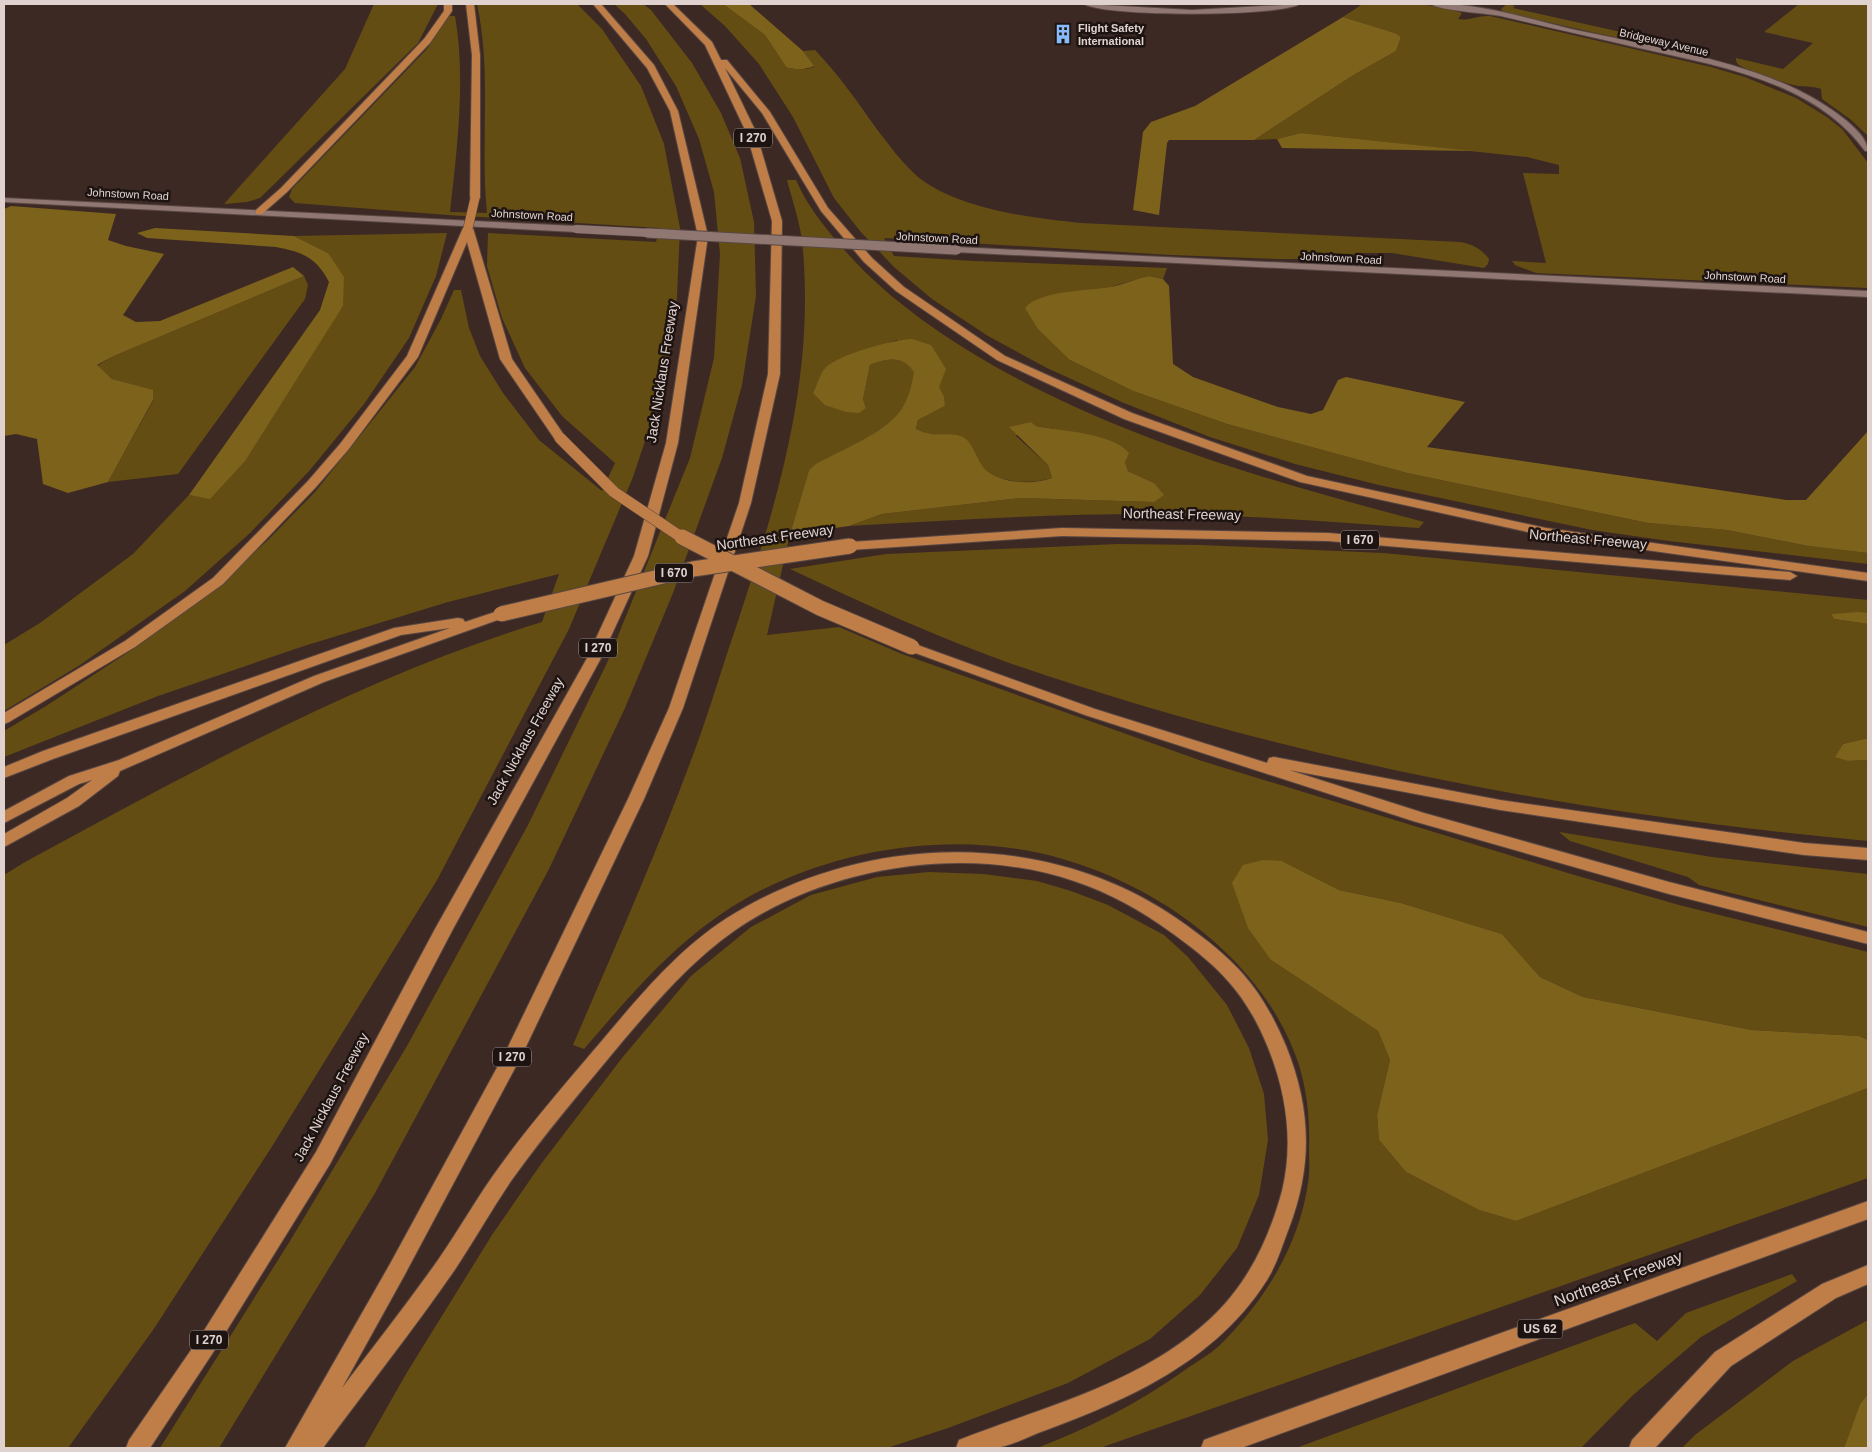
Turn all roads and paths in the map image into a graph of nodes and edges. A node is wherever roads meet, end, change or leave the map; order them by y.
1 (448, 4) edge
2 (470, 4) edge
3 (597, 4) edge
4 (669, 4) edge
5 (1086, 4) edge
6 (1297, 4) edge
7 (1434, 4) edge
8 (710, 44) junction
9 (1868, 149) edge
10 (4, 200) edge
11 (260, 212) junction
12 (468, 228) junction
13 (1868, 294) edge
14 (1868, 577) edge
15 (1868, 582) edge
16 (501, 614) junction
17 (4, 719) edge
18 (1209, 749) junction
19 (124, 764) junction
20 (4, 773) edge
21 (4, 818) edge
22 (4, 841) edge
23 (1868, 854) edge
24 (1868, 938) edge
25 (1868, 1210) edge
26 (1868, 1274) edge
27 (137, 1448) edge
28 (296, 1448) edge
29 (310, 1448) edge
30 (968, 1448) edge
31 (1212, 1448) edge
32 (1640, 1448) edge

1 - 11 highway
2 - 12 highway, bridge
3 - 27 highway, Jack Nicklaus Freeway / I 270
4 - 8 highway, I 270
5 - 6 main road
7 - 9 main road, Bridgeway Avenue
8 - 14 highway
8 - 28 highway, I 270
10 - 11 main road, Johnstown Road
11 - 13 main road, Johnstown Road, bridge
12 - 17 highway
12 - 18 highway, bridge
15 - 16 highway, Northeast Freeway / I 670, bridge
16 - 19 highway
16 - 20 highway
18 - 23 highway
18 - 24 highway
19 - 21 highway
19 - 22 highway
25 - 31 highway, Northeast Freeway / US 62
26 - 32 highway
29 - 30 highway

